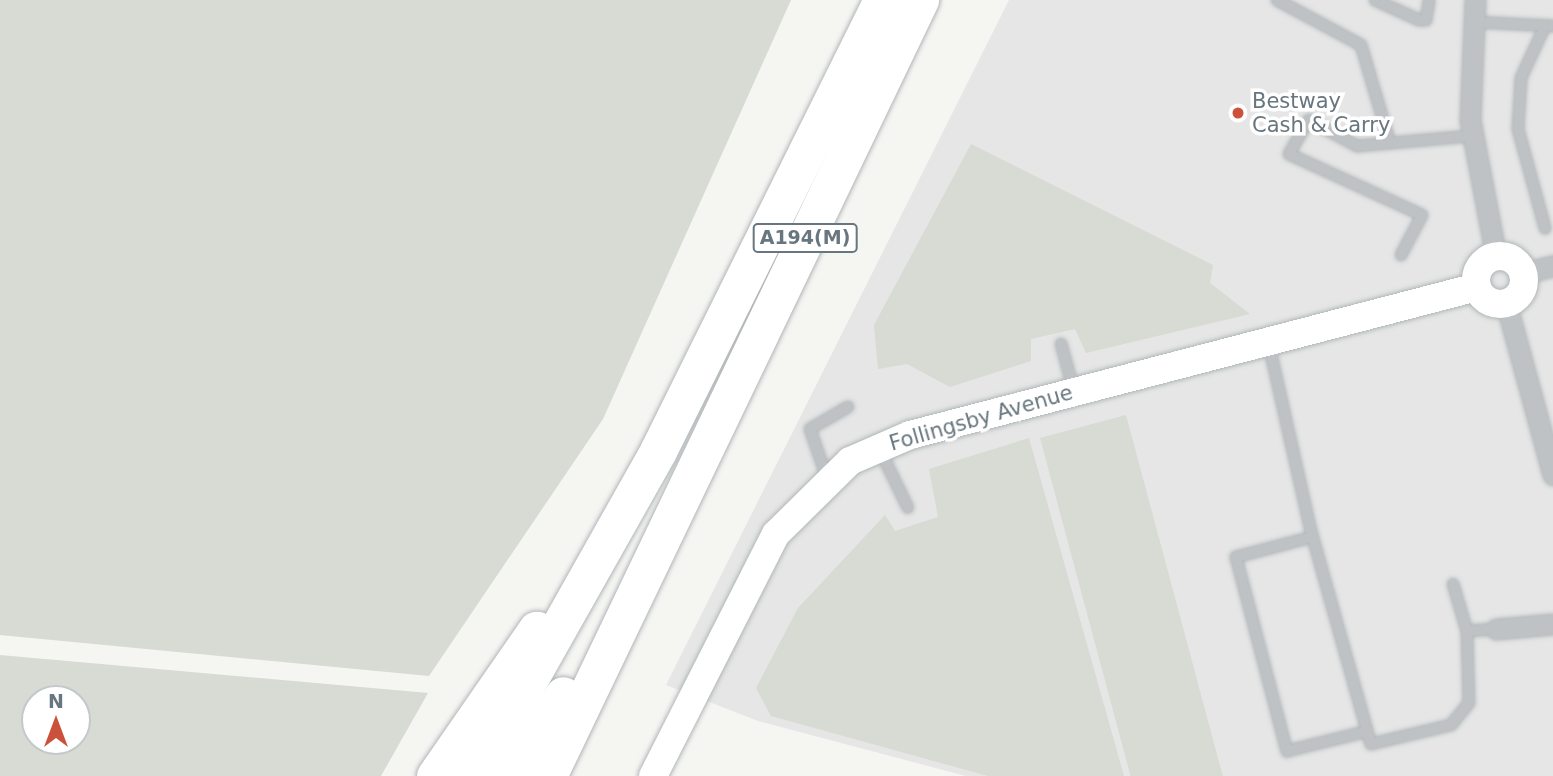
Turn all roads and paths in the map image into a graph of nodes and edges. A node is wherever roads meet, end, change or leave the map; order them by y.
1 (882, 0) edge
2 (920, 0) edge
3 (1277, 0) edge
4 (1375, 0) edge
5 (1429, 0) edge
6 (1475, 0) edge
7 (1472, 22) junction
8 (1549, 26) edge
9 (1471, 136) junction
10 (1390, 143) junction
11 (1545, 228) dead end
12 (1401, 256) dead end
13 (1496, 256) junction
14 (1553, 266) edge
15 (1524, 273) junction
16 (1477, 287) junction
17 (1506, 303) junction
18 (1268, 341) junction
19 (1061, 344) dead end
20 (1074, 392) junction
21 (848, 407) dead end
22 (878, 447) junction
23 (658, 452) junction
24 (689, 475) junction
25 (1553, 475) edge
26 (828, 478) junction
27 (908, 508) dead end
28 (1312, 537) junction
29 (1453, 584) dead end
30 (1553, 624) edge
31 (1496, 629) joint
32 (1467, 631) junction
33 (1364, 732) junction
34 (435, 776) edge
35 (475, 776) edge
36 (513, 776) edge
37 (548, 776) edge
38 (653, 776) edge

1 - 23 highway, A194(M)
2 - 24 highway, A194(M)
3 - 10 lane
4 - 5 lane
6 - 7 street
7 - 8 lane
7 - 9 street
8 - 11 lane
9 - 10 lane
9 - 13 street
10 - 12 lane
13 - 15 street
13 - 16 street
14 - 15 street
15 - 17 street
16 - 17 street
16 - 18 street, Follingsby Avenue
17 - 25 street
18 - 20 street, Follingsby Avenue
18 - 28 lane
19 - 20 lane
20 - 22 street, Follingsby Avenue
21 - 26 lane
22 - 26 street, Follingsby Avenue
22 - 27 lane
23 - 34 highway, A194(M)
23 - 35 highway, A194(M)
24 - 36 highway, A194(M)
24 - 37 highway, A194(M)
26 - 38 street, Follingsby Avenue
28 - 33 lane
28 - 33 lane
29 - 32 lane
30 - 31 street
31 - 32 lane
32 - 33 lane

